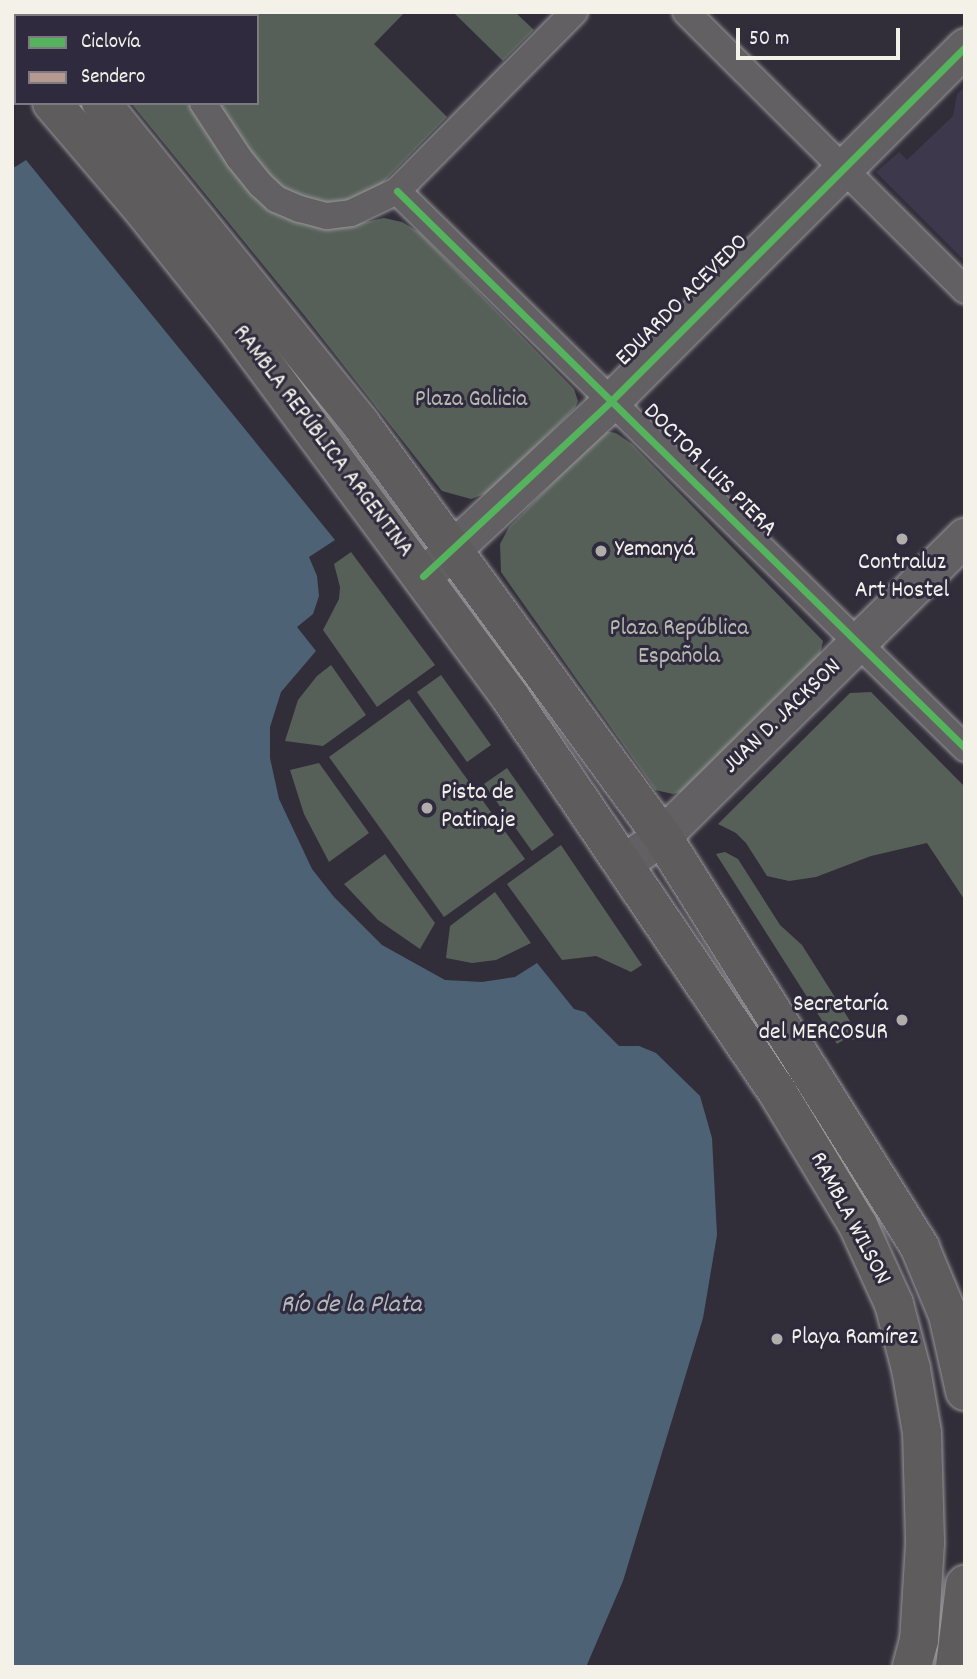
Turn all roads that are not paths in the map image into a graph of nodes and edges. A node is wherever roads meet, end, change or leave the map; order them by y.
1 (574, 12) edge
2 (686, 12) edge
3 (965, 47) edge
4 (54, 105) edge
5 (103, 105) edge
6 (203, 105) edge
7 (842, 169) junction
8 (397, 191) junction
9 (965, 290) edge
10 (611, 401) junction
11 (965, 536) edge
12 (454, 549) junction
13 (423, 576) junction
14 (857, 644) junction
15 (965, 748) edge
16 (662, 836) junction
17 (625, 862) junction
18 (949, 1285) edge
19 (965, 1391) edge
20 (965, 1585) edge
21 (912, 1667) edge
22 (955, 1667) edge

1 - 8 street
2 - 7 street
3 - 7 street, EDUARDO ACEVEDO
4 - 13 main road, RAMBLA REPÚBLICA ARGENTINA
5 - 12 main road, RAMBLA REPÚBLICA ARGENTINA
6 - 8 street
7 - 9 street
7 - 10 street, EDUARDO ACEVEDO
8 - 10 street, DOCTOR LUIS PIERA
10 - 12 street, EDUARDO ACEVEDO
10 - 14 street, DOCTOR LUIS PIERA
11 - 14 street, JUAN D. JACKSON
12 - 13 street, EDUARDO ACEVEDO
12 - 16 main road, RAMBLA REPÚBLICA ARGENTINA
13 - 17 main road, RAMBLA REPÚBLICA ARGENTINA
14 - 15 street, DOCTOR LUIS PIERA
14 - 16 street, JUAN D. JACKSON
16 - 17 street, JUAN D. JACKSON
16 - 18 main road, RAMBLA WILSON
17 - 21 main road, RAMBLA WILSON
18 - 19 main road, RAMBLA WILSON
20 - 22 main road

